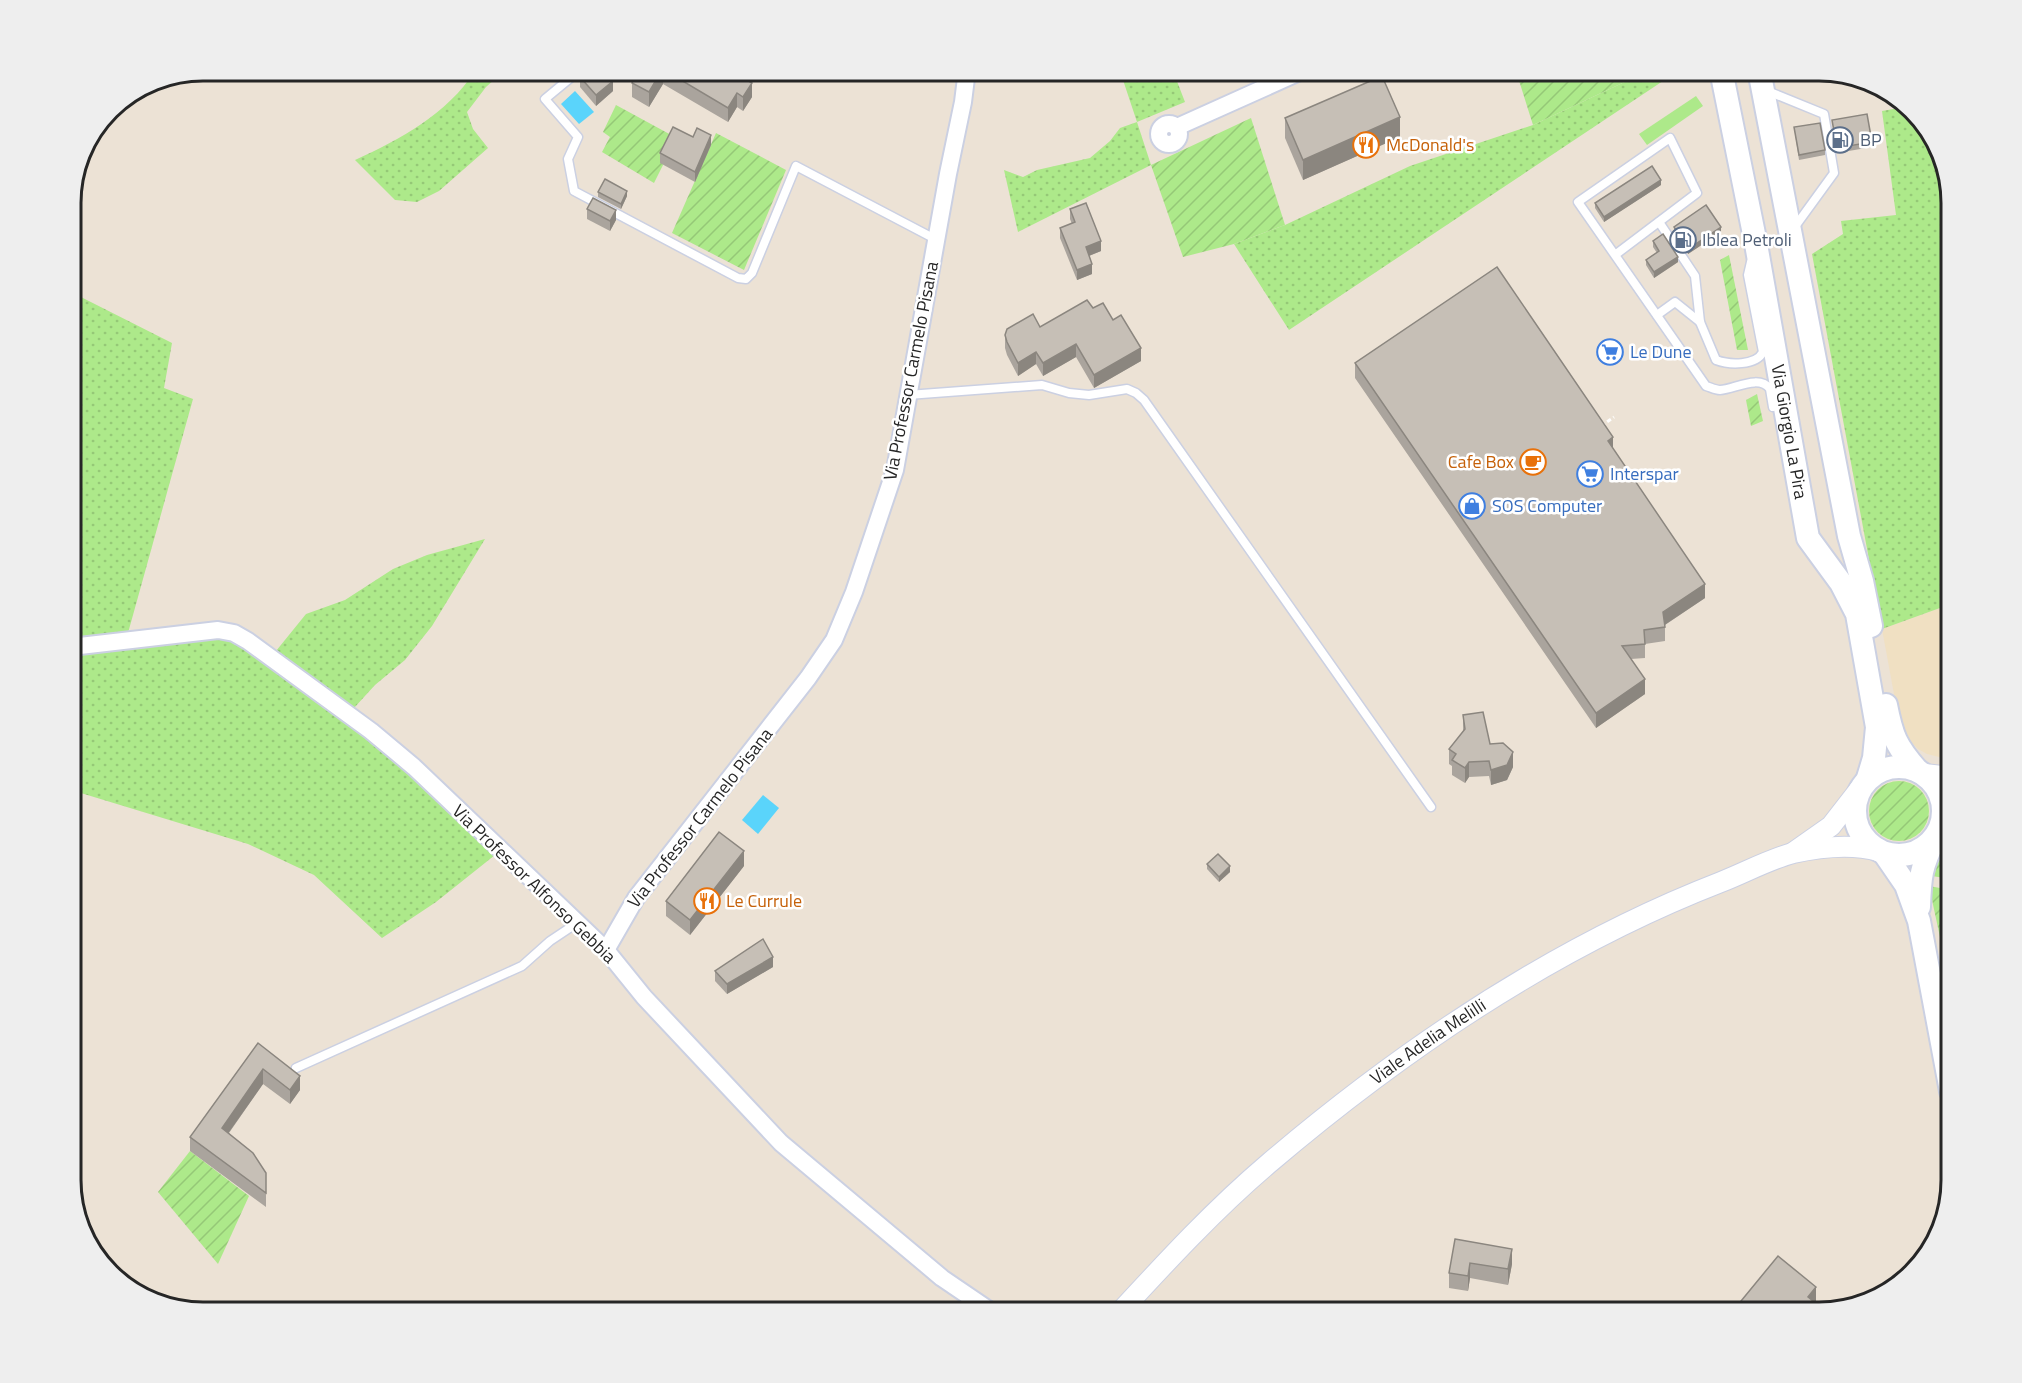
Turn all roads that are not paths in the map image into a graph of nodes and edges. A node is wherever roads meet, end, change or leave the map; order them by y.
1 (567, 81) edge
2 (966, 81) edge
3 (1279, 81) edge
4 (1723, 81) edge
5 (1761, 81) edge
6 (1763, 81) edge
7 (1177, 127) dead end
8 (1659, 222) junction
9 (1791, 233) junction
10 (937, 241) junction
11 (1756, 244) junction
12 (1615, 255) junction
13 (1657, 315) junction
14 (1700, 322) junction
15 (908, 395) junction
16 (1775, 412) dead end
17 (1786, 471) dead end
18 (1805, 522) junction
19 (81, 646) edge
20 (1920, 772) junction
21 (1941, 775) edge
22 (1863, 784) junction
23 (1941, 795) edge
24 (1431, 807) dead end
25 (1941, 827) edge
26 (1941, 828) edge
27 (1882, 852) junction
28 (1793, 853) junction
29 (1919, 921) junction
30 (577, 923) junction
31 (606, 950) junction
32 (1941, 1019) edge
33 (296, 1068) dead end
34 (977, 1302) edge
35 (1129, 1302) edge

1 - 10 lane
2 - 10 street, Via Professor Carmelo Pisana
3 - 7 street
4 - 11 main road, Via Giorgio La Pira
5 - 9 main road
6 - 9 lane
8 - 12 lane
8 - 12 lane
8 - 14 lane
9 - 20 main road
10 - 15 street, Via Professor Carmelo Pisana
11 - 14 lane
11 - 18 main road, Via Giorgio La Pira
12 - 13 lane
13 - 14 lane
13 - 16 lane
15 - 24 lane
15 - 31 street, Via Professor Carmelo Pisana
17 - 18 lane
18 - 22 main road, Via Giorgio La Pira
19 - 30 street, Via Professor Alfonso Gebbia
20 - 21 street
20 - 22 main road
20 - 23 main road
22 - 27 main road
22 - 28 street
25 - 27 main road
26 - 29 main road
27 - 28 street
27 - 29 main road
28 - 35 street, Viale Adelia Melilli
29 - 32 main road
30 - 31 street, Via Professor Alfonso Gebbia
30 - 33 lane
31 - 34 street, Via Professor Alfonso Gebbia

